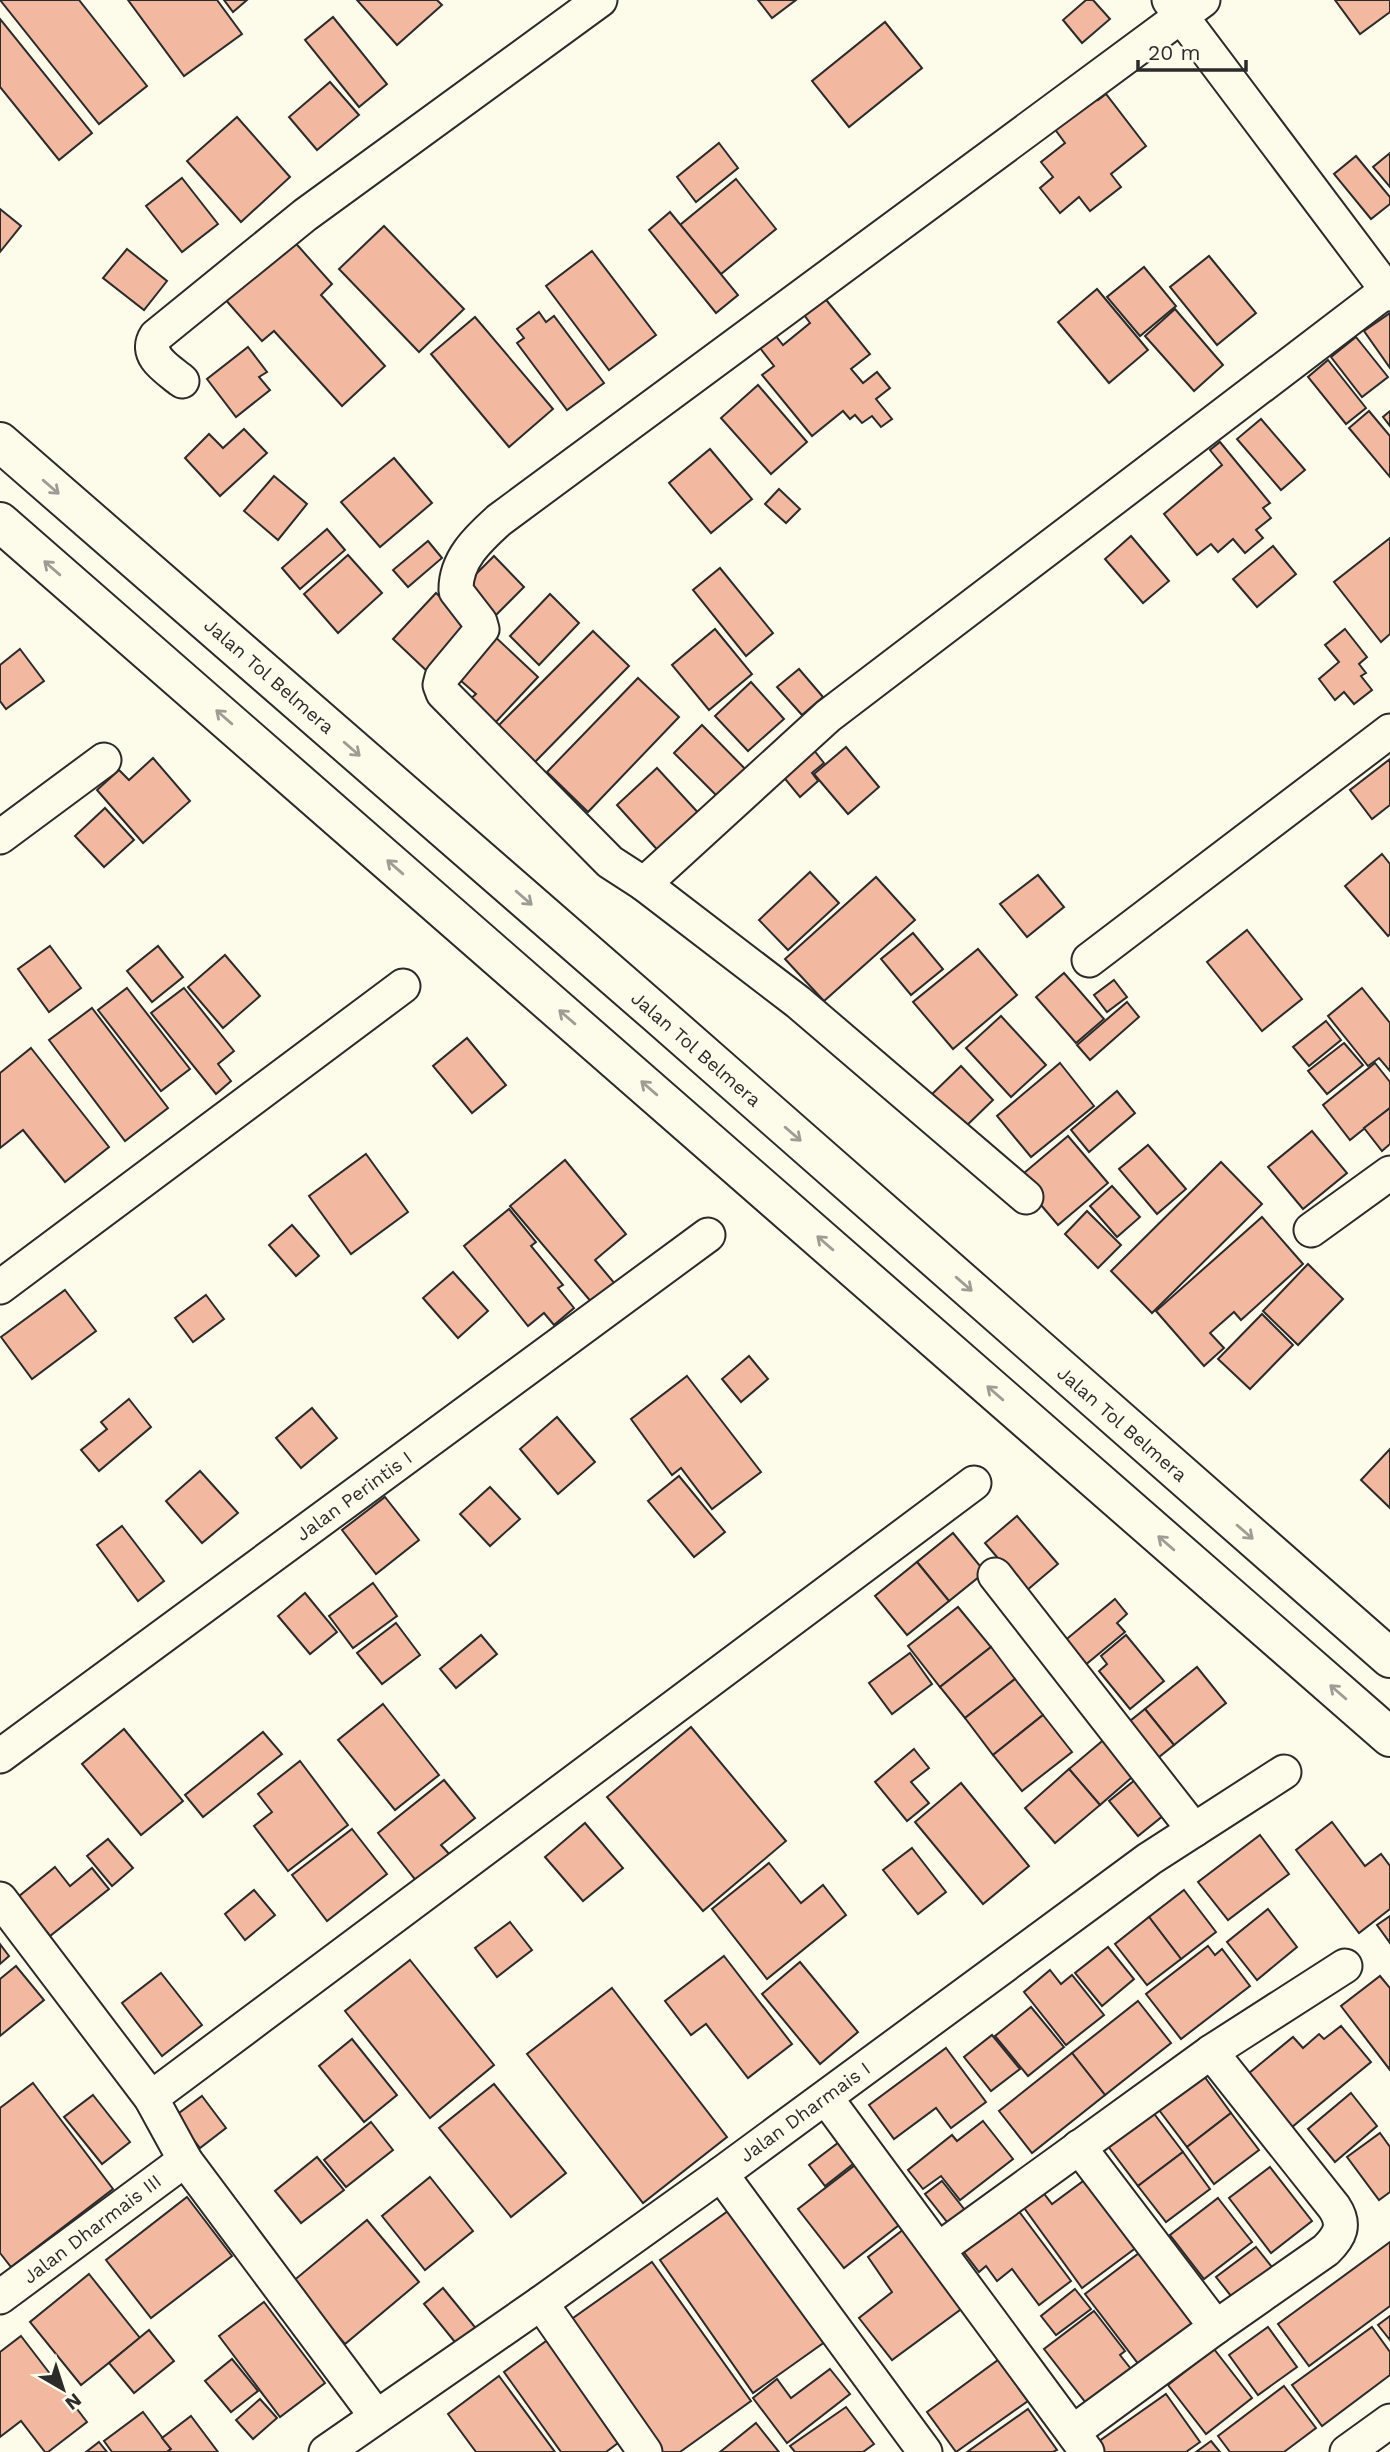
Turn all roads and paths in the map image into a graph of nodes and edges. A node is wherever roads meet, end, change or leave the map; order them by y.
1 (600, 0) edge
2 (1185, 5) edge
3 (1389, 290) edge
4 (182, 381) dead end
5 (0, 442) edge
6 (0, 522) edge
7 (1390, 731) edge
8 (104, 760) dead end
9 (0, 838) edge
10 (644, 884) junction
11 (1089, 960) dead end
12 (403, 986) dead end
13 (1390, 1173) edge
14 (1026, 1197) dead end
15 (1311, 1230) dead end
16 (708, 1235) dead end
17 (0, 1287) edge
18 (974, 1483) dead end
19 (995, 1575) dead end
20 (1390, 1658) edge
21 (1390, 1737) edge
22 (0, 1756) edge
23 (1284, 1772) dead end
24 (1194, 1830) junction
25 (5, 1914) edge
26 (1345, 1966) dead end
27 (1211, 2052) junction
28 (151, 2098) junction
29 (826, 2098) junction
30 (1079, 2147) junction
31 (185, 2160) junction
32 (721, 2174) junction
33 (939, 2249) junction
34 (0, 2297) edge
35 (541, 2303) junction
36 (1216, 2327) junction
37 (376, 2416) junction
38 (1390, 2421) edge
39 (1080, 2442) edge
40 (326, 2452) edge
41 (645, 2452) edge
42 (925, 2452) edge
43 (1347, 2452) edge

1 - 4 street
2 - 3 street
2 - 10 street
3 - 10 street
5 -> 20 highway, Jalan Tol Belmera
21 -> 6 highway
7 - 11 street
8 - 9 street
10 - 14 street
12 - 17 street
13 - 15 street
16 - 22 street, Jalan Perintis I
18 - 28 street
19 - 24 street
23 - 24 street, Jalan Dharmais I
24 - 29 street, Jalan Dharmais I
25 - 28 street
26 - 27 street
27 - 30 street
27 - 36 street
28 - 31 street
29 - 32 street, Jalan Dharmais I
29 - 33 street
30 - 33 street
30 - 36 street
31 - 34 street, Jalan Dharmais III
31 - 37 street
32 - 35 street, Jalan Dharmais I
32 - 42 street
33 - 39 street
35 - 37 street, Jalan Dharmais I
35 - 41 street
36 - 39 street
37 - 40 street, Jalan Dharmais I
38 - 43 street

